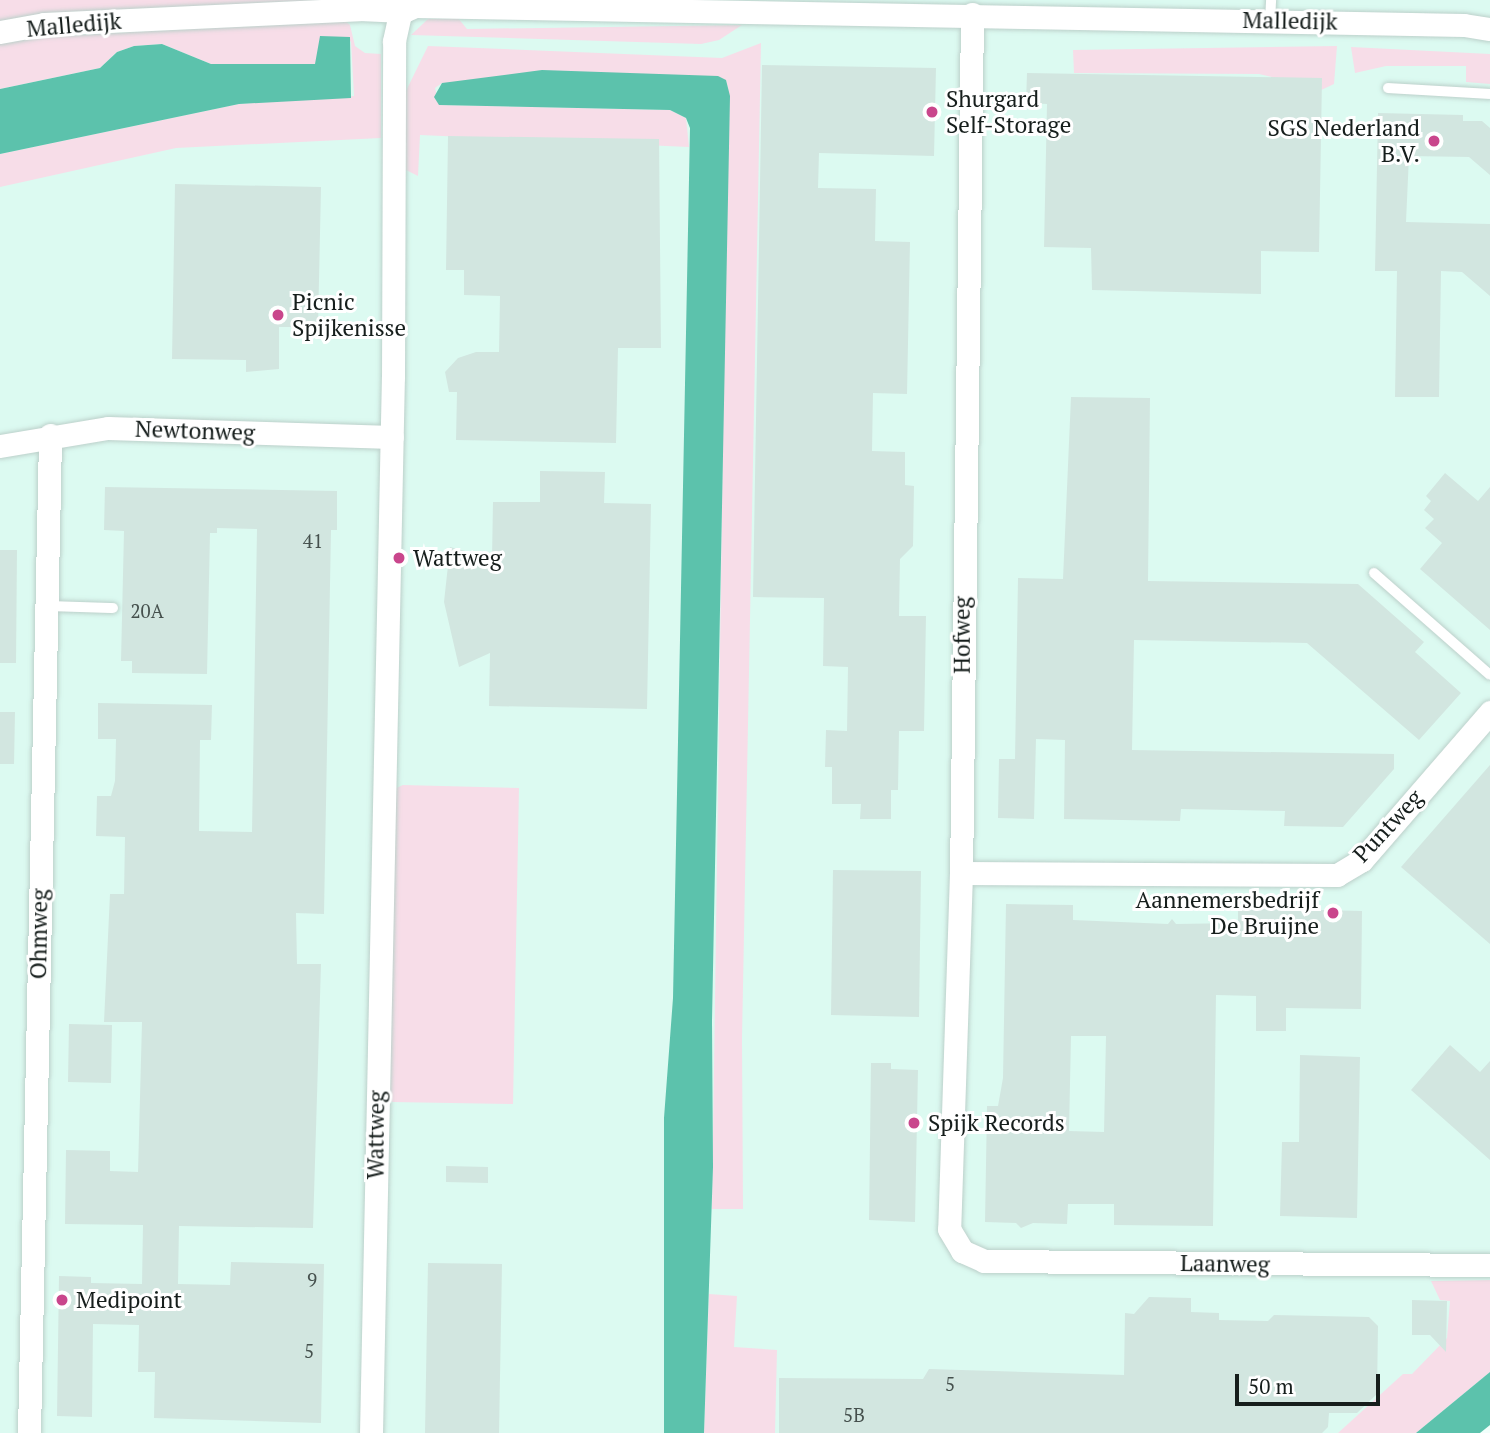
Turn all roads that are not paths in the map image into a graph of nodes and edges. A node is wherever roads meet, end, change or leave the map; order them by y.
1 (404, 5) edge
2 (632, 5) edge
3 (726, 5) edge
4 (948, 7) edge
5 (1270, 10) edge
6 (972, 14) junction
7 (1490, 29) edge
8 (0, 32) edge
9 (1388, 88) dead end
10 (1490, 94) edge
11 (50, 435) junction
12 (392, 438) junction
13 (0, 446) edge
14 (1374, 573) dead end
15 (46, 606) junction
16 (113, 608) dead end
17 (1490, 675) edge
18 (1490, 712) edge
19 (961, 873) junction
20 (961, 1251) joint
21 (1490, 1265) edge
22 (29, 1433) edge
23 (371, 1433) edge

1 - 2 street, Malledijk
1 - 8 street, Malledijk
1 - 12 street, Wattweg
2 - 3 street, Malledijk
3 - 4 street, Malledijk
4 - 6 street, Malledijk
5 - 6 street, Malledijk
5 - 7 street, Malledijk
6 - 19 street, Hofweg
9 - 10 lane
11 - 12 street, Newtonweg
11 - 13 street, Newtonweg
11 - 15 street, Ohmweg
12 - 23 street, Wattweg
14 - 17 lane
15 - 16 lane
15 - 22 street, Ohmweg
18 - 19 street, Puntweg
19 - 20 street, Hofweg
20 - 21 street, Laanweg

